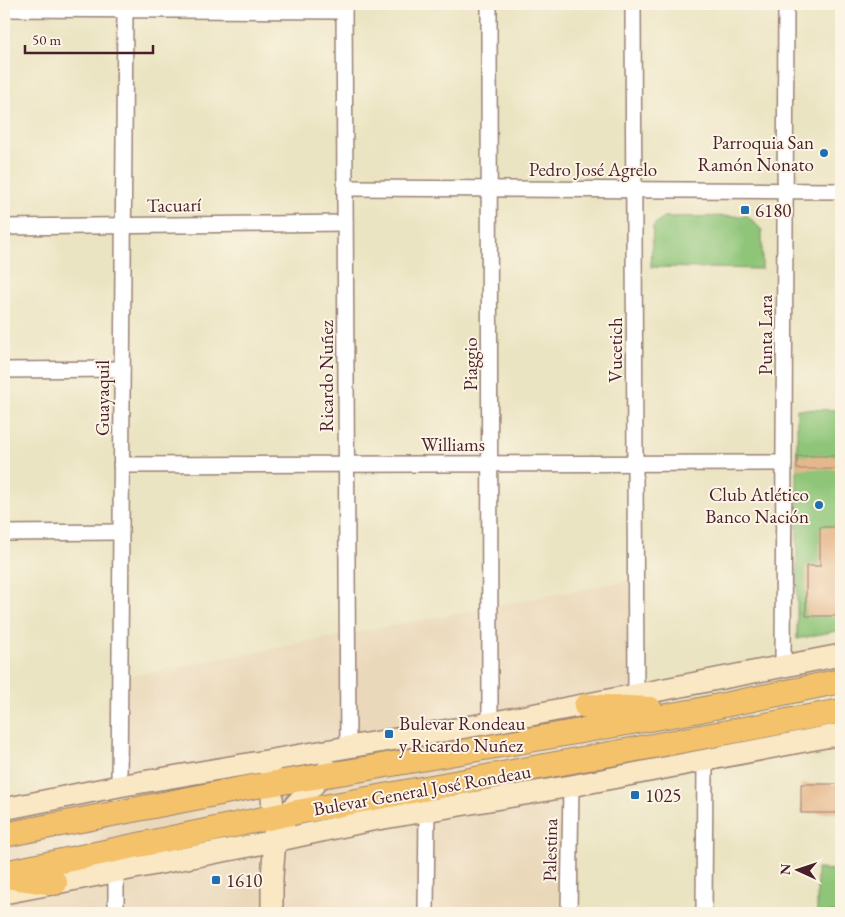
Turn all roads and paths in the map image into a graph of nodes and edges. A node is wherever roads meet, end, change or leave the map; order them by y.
1 (489, 4) edge
2 (633, 4) edge
3 (786, 4) edge
4 (344, 8) edge
5 (4, 9) edge
6 (125, 10) junction
7 (345, 188) junction
8 (489, 189) junction
9 (634, 190) junction
10 (786, 191) junction
11 (841, 191) edge
12 (345, 223) junction
13 (123, 226) junction
14 (4, 227) edge
15 (122, 368) junction
16 (4, 370) edge
17 (635, 463) junction
18 (784, 463) junction
19 (347, 464) junction
20 (490, 464) junction
21 (121, 465) junction
22 (120, 532) junction
23 (4, 533) edge
24 (841, 655) edge
25 (783, 666) junction
26 (841, 682) edge
27 (636, 696) junction
28 (586, 706) junction
29 (695, 711) junction
30 (841, 711) edge
31 (490, 723) junction
32 (841, 734) edge
33 (348, 748) junction
34 (705, 760) junction
35 (352, 771) junction
36 (270, 772) junction
37 (320, 777) junction
38 (119, 786) junction
39 (570, 786) junction
40 (4, 809) edge
41 (427, 810) junction
42 (363, 811) junction
43 (280, 816) junction
44 (4, 835) edge
45 (276, 841) junction
46 (116, 871) junction
47 (4, 875) edge
48 (55, 883) junction
49 (4, 893) edge
50 (116, 913) edge
51 (272, 913) edge
52 (426, 913) edge
53 (569, 913) edge
54 (704, 913) edge

1 - 8 street, Piaggio
2 - 9 street, Vucetich
3 - 10 street, Punta Lara
4 - 6 street
4 - 7 street, Ricardo Nuñez
5 - 6 street
6 - 13 street, Guayaquil
7 - 8 street, Pedro José Agrelo
7 - 12 street, Ricardo Nuñez
8 - 9 street, Pedro José Agrelo
8 - 20 street, Piaggio
9 - 10 street, Pedro José Agrelo
9 - 17 street, Vucetich
10 - 11 street, Pedro José Agrelo
10 - 18 street, Punta Lara
12 - 13 street, Tacuarí
12 - 19 street, Ricardo Nuñez
13 - 14 street, Tacuarí
13 - 15 street, Guayaquil
15 - 16 street
15 - 21 street, Guayaquil
17 - 18 street, Williams
17 - 20 street, Williams
17 - 27 street, Vucetich
18 - 25 street, Punta Lara
19 - 20 street, Williams
19 - 21 street, Williams
19 - 33 street, Ricardo Nuñez
20 - 31 street, Piaggio
21 - 22 street, Guayaquil
22 - 23 street
22 - 38 street, Guayaquil
24 - 25 main road, Bulevar General José Rondeau
25 - 27 main road, Bulevar General José Rondeau
26 - 29 main road, Bulevar General José Rondeau
27 - 28 main road, Bulevar General José Rondeau
28 - 29 main road
28 - 31 main road, Bulevar General José Rondeau
29 - 35 main road, Bulevar General José Rondeau
30 - 42 main road, Bulevar General José Rondeau
31 - 33 main road, Bulevar General José Rondeau
32 - 34 main road, Bulevar General José Rondeau
33 - 35 main road
33 - 36 main road, Bulevar General José Rondeau
33 - 37 main road
34 - 39 main road, Bulevar General José Rondeau
34 - 54 street
35 - 37 main road, Bulevar General José Rondeau
35 - 42 main road
36 - 37 main road, Bulevar General José Rondeau
36 - 38 main road, Bulevar General José Rondeau
36 - 43 main road
36 - 44 main road, Bulevar General José Rondeau
37 - 43 main road
38 - 40 main road, Bulevar General José Rondeau
39 - 41 main road, Bulevar General José Rondeau
39 - 53 street, Palestina
41 - 42 main road, Bulevar General José Rondeau
41 - 52 street
42 - 43 main road, Bulevar General José Rondeau
42 - 45 main road, Bulevar General José Rondeau
43 - 45 main road
43 - 47 main road, Bulevar General José Rondeau
45 - 46 main road, Bulevar General José Rondeau
45 - 51 main road
46 - 48 main road, Bulevar General José Rondeau
46 - 50 street
47 - 48 main road
48 - 49 main road, Bulevar General José Rondeau

